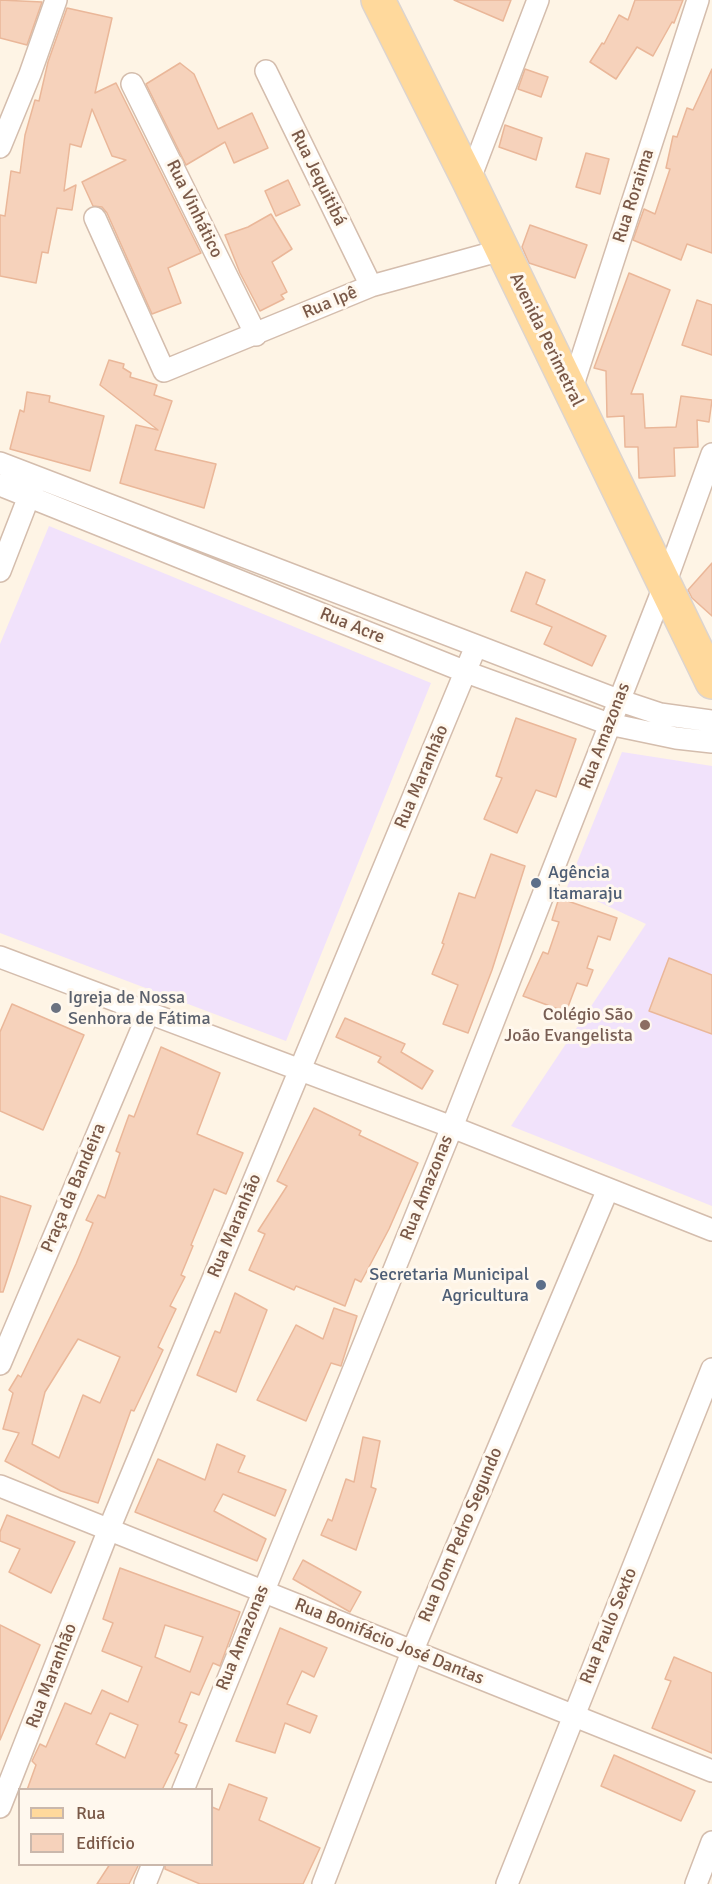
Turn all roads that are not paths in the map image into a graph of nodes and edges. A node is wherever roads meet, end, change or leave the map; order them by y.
1 (56, 0) edge
2 (378, 0) edge
3 (538, 0) edge
4 (698, 0) edge
5 (266, 71) dead end
6 (132, 84) dead end
7 (0, 147) edge
8 (469, 181) junction
9 (95, 218) dead end
10 (502, 250) junction
11 (371, 286) junction
12 (256, 335) junction
13 (571, 391) junction
14 (712, 454) edge
15 (0, 463) edge
16 (36, 477) junction
17 (0, 485) edge
18 (30, 497) junction
19 (0, 571) edge
20 (665, 584) junction
21 (476, 646) junction
22 (466, 672) junction
23 (712, 682) edge
24 (618, 700) junction
25 (712, 721) edge
26 (609, 724) junction
27 (712, 742) edge
28 (0, 957) edge
29 (149, 1012) junction
30 (300, 1070) junction
31 (452, 1127) junction
32 (608, 1189) junction
33 (712, 1230) edge
34 (0, 1364) edge
35 (712, 1369) edge
36 (0, 1486) edge
37 (109, 1529) junction
38 (262, 1590) junction
39 (412, 1652) junction
40 (573, 1717) junction
41 (712, 1771) edge
42 (184, 1788) edge
43 (0, 1807) edge
44 (712, 1842) edge
45 (152, 1866) edge
46 (145, 1884) edge
47 (323, 1884) edge
48 (507, 1884) edge
49 (696, 1884) edge

1 - 7 street
2 - 8 main road, Avenida Perimetral
3 - 8 street
4 - 13 street, Rua Roraima
5 - 11 street, Rua Jequitibá
6 - 12 street, Rua Vinhático
8 - 10 main road, Avenida Perimetral
9 - 12 street, Rua Ipê
10 - 11 street, Rua Ipê
10 - 13 main road, Avenida Perimetral
11 - 12 street, Rua Ipê
13 - 20 main road, Avenida Perimetral
14 - 20 street, Rua Amazonas
15 - 16 street, Rua Acre
16 - 18 street
16 - 21 street, Rua Acre
17 - 18 street, Rua Acre
18 - 19 street
18 - 22 street, Rua Acre
20 - 23 main road, Avenida Perimetral
20 - 24 street, Rua Amazonas
21 - 22 street, Rua Maranhão
21 - 24 street, Rua Acre
22 - 26 street, Rua Acre
22 - 30 street, Rua Maranhão
24 - 25 street, Rua Acre
24 - 26 street, Rua Amazonas
26 - 27 street, Rua Acre
26 - 31 street, Rua Amazonas
28 - 29 street
29 - 30 street
29 - 34 street, Praça da Bandeira
30 - 31 street
30 - 37 street, Rua Maranhão
31 - 32 street
31 - 38 street, Rua Amazonas
32 - 33 street
32 - 39 street, Rua Dom Pedro Segundo
35 - 40 street, Rua Paulo Sexto
36 - 37 street, Rua Bonifácio José Dantas
37 - 38 street, Rua Bonifácio José Dantas
37 - 43 street, Rua Maranhão
38 - 39 street, Rua Bonifácio José Dantas
38 - 42 street, Rua Amazonas
39 - 40 street, Rua Bonifácio José Dantas
39 - 47 street, Rua Dom Pedro Segundo
40 - 41 street, Rua Bonifácio José Dantas
40 - 48 street, Rua Paulo Sexto
44 - 49 street
45 - 46 street

